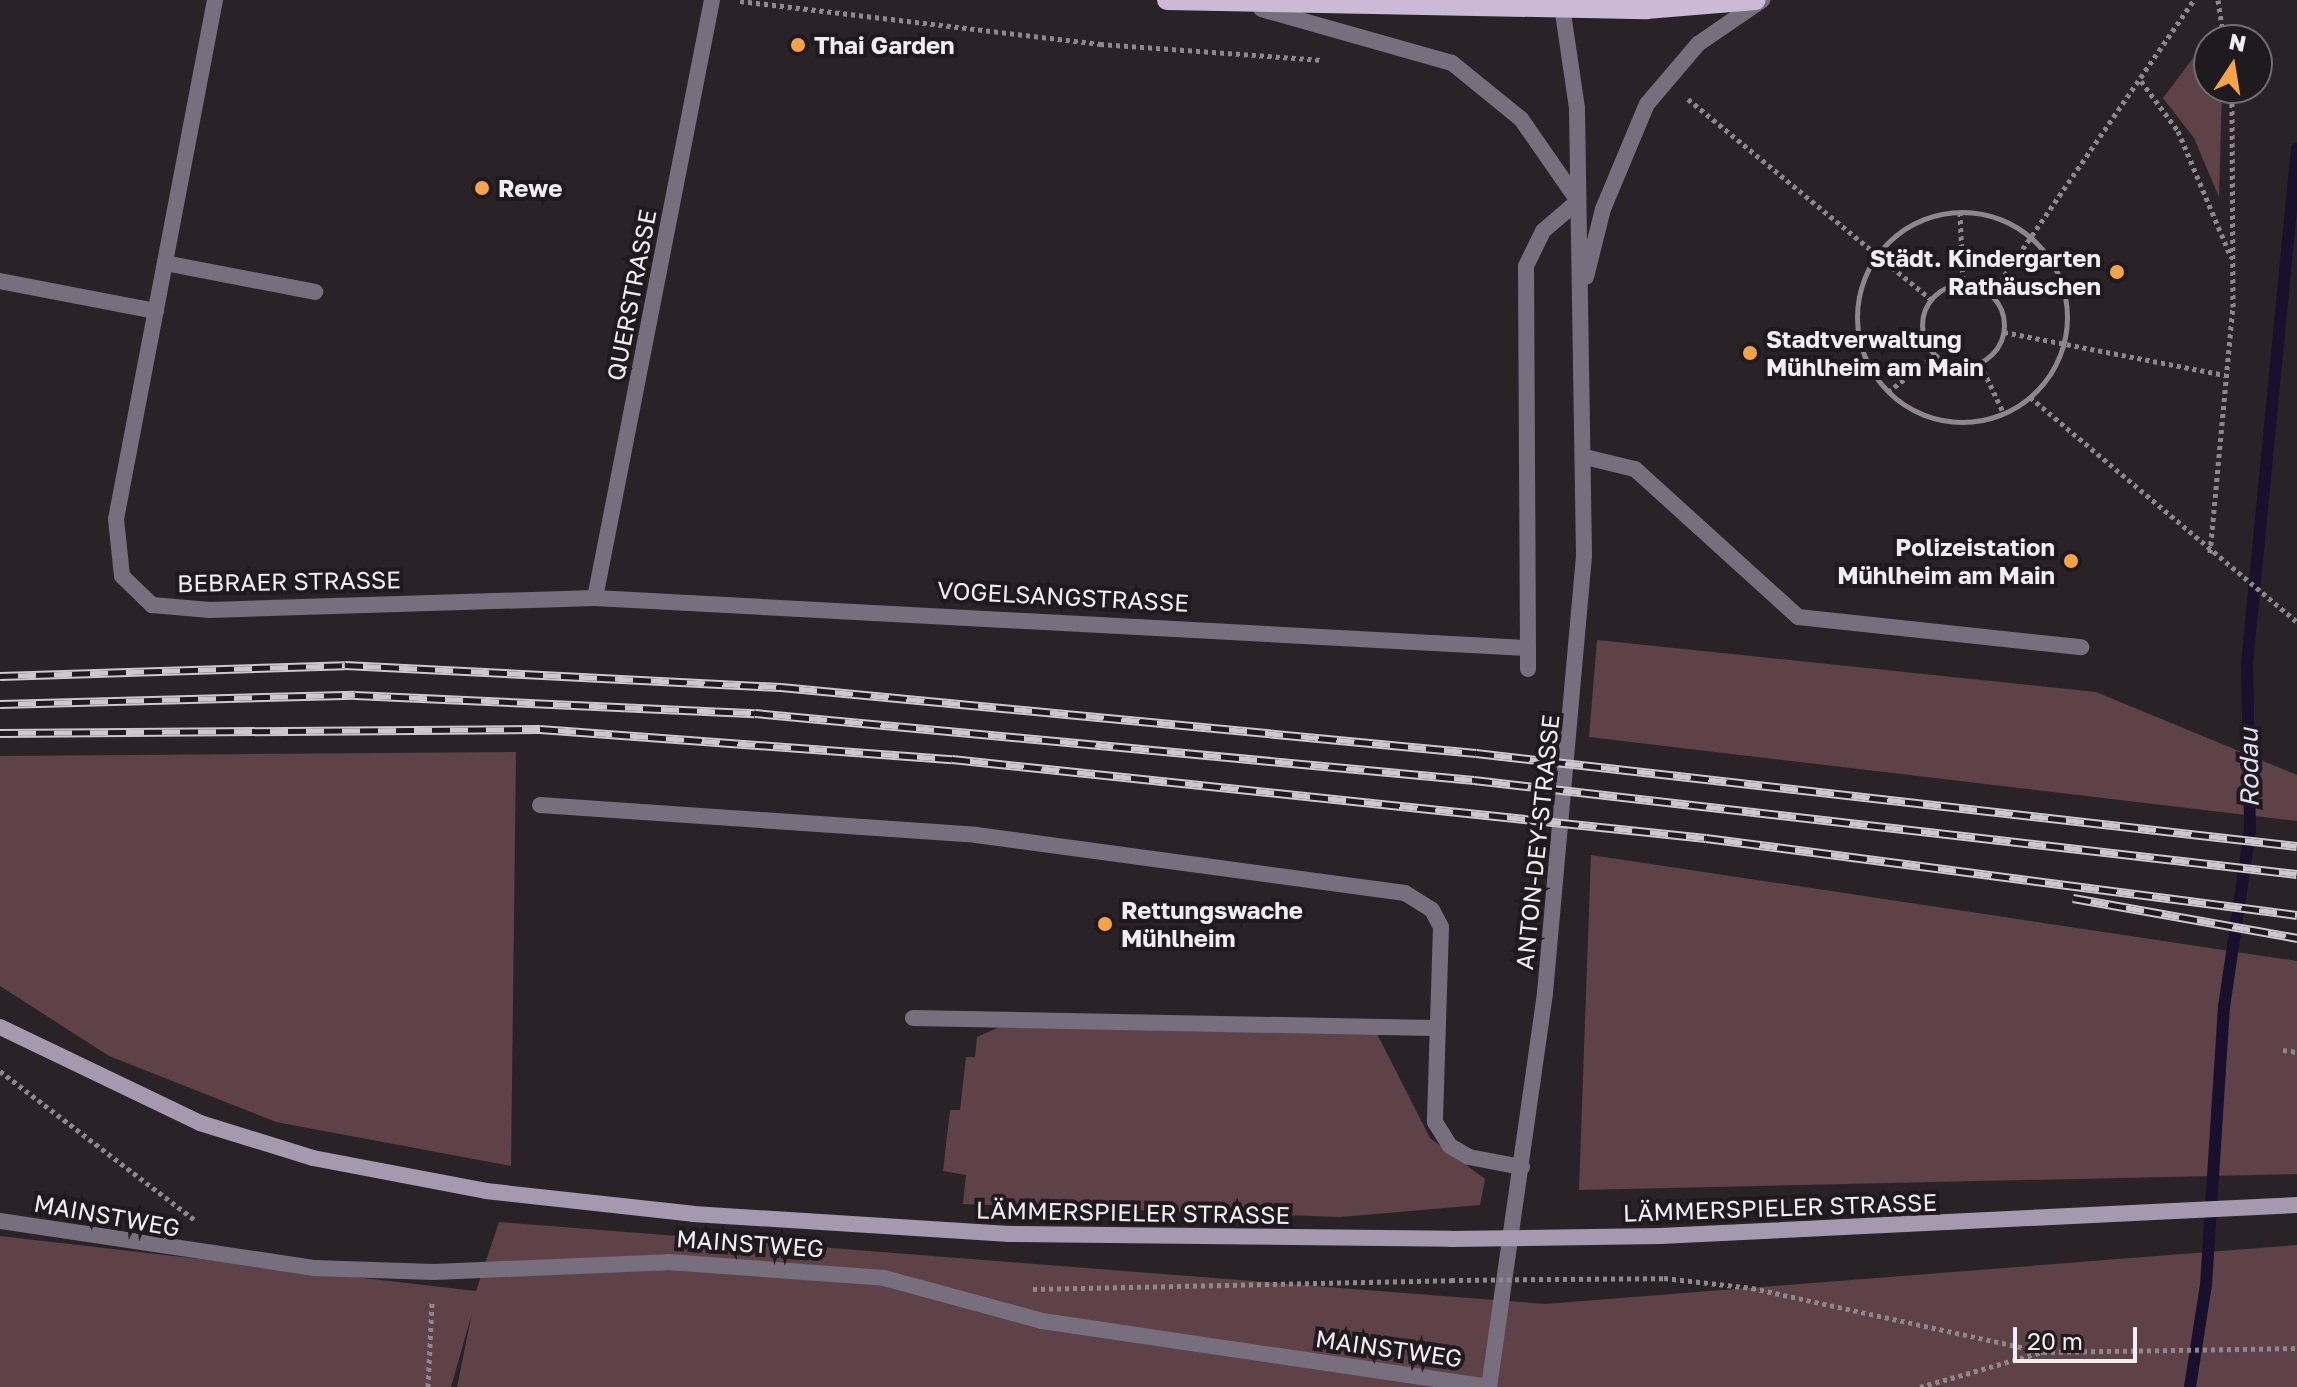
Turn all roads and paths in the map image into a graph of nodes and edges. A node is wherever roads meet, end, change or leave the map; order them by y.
1 (215, 0) edge
2 (712, 0) edge
3 (735, 0) edge
4 (1167, 0) edge
5 (1279, 0) edge
6 (1756, 0) edge
7 (1763, 0) edge
8 (2194, 0) edge
9 (2218, 0) edge
10 (1216, 3) junction
11 (1562, 4) edge
12 (2222, 24) edge
13 (1332, 62) dead end
14 (2141, 81) junction
15 (1679, 91) dead end
16 (2232, 104) edge
17 (1578, 201) junction
18 (1960, 212) junction
19 (2034, 240) junction
20 (1876, 256) junction
21 (2233, 262) junction
22 (165, 263) junction
23 (0, 281) edge
24 (1963, 284) junction
25 (315, 292) dead end
26 (1991, 295) junction
27 (1581, 298) junction
28 (1931, 299) junction
29 (156, 311) junction
30 (2004, 332) junction
31 (2064, 344) junction
32 (1935, 355) junction
33 (1980, 363) junction
34 (2225, 375) junction
35 (1888, 392) junction
36 (2030, 397) junction
37 (2004, 414) junction
38 (1585, 457) junction
39 (2210, 553) junction
40 (595, 598) junction
41 (2295, 622) edge
42 (2081, 647) dead end
43 (1528, 648) junction
44 (1528, 669) dead end
45 (540, 805) dead end
46 (913, 1018) dead end
47 (0, 1027) edge
48 (1433, 1028) junction
49 (2283, 1050) dead end
50 (2297, 1052) edge
51 (0, 1071) edge
52 (1522, 1167) junction
53 (2296, 1205) edge
54 (0, 1221) edge
55 (217, 1258) junction
56 (434, 1272) junction
57 (998, 1309) junction
58 (2297, 1348) edge
59 (2043, 1352) junction
60 (428, 1387) edge
61 (1489, 1387) edge
62 (1920, 1387) edge

1 - 22 street, BEBRAER STRASSE
2 - 40 street, QUERSTRASSE
3 - 13 path
4 - 10 main road
5 - 10 street
6 - 11 main road
7 - 27 street, ANTON-DEY-STRASSE
8 - 14 path
9 - 12 path
10 - 11 main road
10 - 17 street
11 - 17 street, ANTON-DEY-STRASSE
14 - 19 path
14 - 21 path
15 - 20 path
16 - 21 path
17 - 27 street, ANTON-DEY-STRASSE
17 - 43 street
18 - 19 path
18 - 20 path
18 - 24 path
19 - 26 path
19 - 31 path
20 - 28 path
20 - 35 path
21 - 34 path
22 - 25 street
22 - 29 street, BEBRAER STRASSE
23 - 29 street
24 - 26 path
24 - 28 path
26 - 30 path
27 - 38 street, ANTON-DEY-STRASSE
28 - 32 path
29 - 40 street, BEBRAER STRASSE
30 - 31 path
30 - 33 path
31 - 34 path
31 - 36 path
32 - 33 path
32 - 35 path
33 - 37 path
34 - 39 path
35 - 37 path
36 - 37 path
36 - 39 path
38 - 42 street
38 - 52 street, ANTON-DEY-STRASSE
39 - 41 path
40 - 43 street, VOGELSANGSTRASSE
43 - 44 street
45 - 48 street
46 - 48 street
47 - 53 main road, LÄMMERSPIELER STRASSE, bridge
48 - 52 street
49 - 50 path
51 - 55 path
52 - 61 street, ANTON-DEY-STRASSE
54 - 55 street, MAINSTWEG
55 - 56 street, MAINSTWEG
56 - 57 street, MAINSTWEG
56 - 60 path
57 - 59 path, bridge
57 - 61 street, MAINSTWEG
58 - 59 path
59 - 62 path

